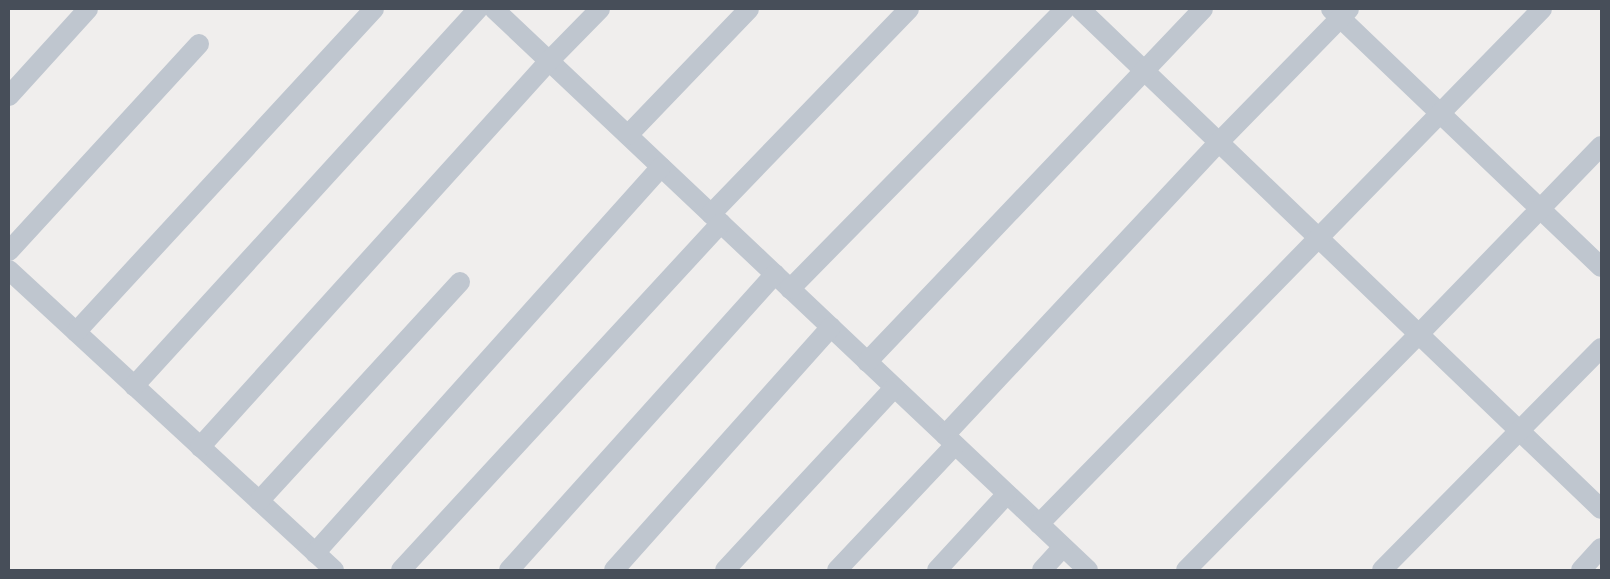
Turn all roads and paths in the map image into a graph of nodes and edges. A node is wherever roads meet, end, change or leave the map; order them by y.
1 (88, 9) edge
2 (374, 9) edge
3 (478, 9) edge
4 (494, 9) edge
5 (600, 9) edge
6 (749, 9) edge
7 (908, 9) edge
8 (1065, 9) edge
9 (1080, 9) edge
10 (1202, 9) edge
11 (1542, 9) edge
12 (1340, 12) edge
13 (199, 44) dead end
14 (550, 61) junction
15 (1143, 70) junction
16 (9, 96) edge
17 (1440, 113) junction
18 (628, 135) junction
19 (1219, 142) junction
20 (1601, 146) edge
21 (661, 167) junction
22 (1541, 209) junction
23 (716, 219) junction
24 (1318, 237) junction
25 (9, 251) edge
26 (1601, 267) edge
27 (9, 270) edge
28 (775, 274) junction
29 (460, 282) dead end
30 (790, 289) junction
31 (831, 327) junction
32 (76, 332) junction
33 (1419, 334) junction
34 (1601, 348) edge
35 (868, 362) junction
36 (134, 386) junction
37 (894, 388) junction
38 (1520, 431) junction
39 (950, 440) junction
40 (200, 447) junction
41 (1007, 494) junction
42 (259, 501) junction
43 (1601, 509) edge
44 (1039, 524) junction
45 (1064, 547) junction
46 (1601, 548) edge
47 (315, 553) junction
48 (334, 570) edge
49 (401, 570) edge
50 (510, 570) edge
51 (614, 570) edge
52 (725, 570) edge
53 (837, 570) edge
54 (937, 570) edge
55 (1042, 570) edge
56 (1088, 570) edge
57 (1186, 570) edge
58 (1382, 570) edge
59 (1580, 570) edge

1 - 16 street
2 - 32 street
3 - 36 street
4 - 14 street
5 - 14 street
6 - 18 street
7 - 23 street
8 - 30 street
9 - 15 street
10 - 15 street
11 - 17 street
12 - 17 street
12 - 19 street
13 - 25 street
14 - 18 street
14 - 40 street
15 - 19 street
15 - 35 street
17 - 22 street
17 - 24 street
18 - 21 street
19 - 24 street
19 - 39 street
20 - 22 street
21 - 23 street
21 - 47 street
22 - 26 street
22 - 33 street
23 - 28 street
23 - 49 street
24 - 33 street
24 - 44 street
27 - 32 street
28 - 30 street
28 - 50 street
29 - 42 street
30 - 31 street
31 - 35 street
31 - 51 street
32 - 36 street
33 - 38 street
33 - 57 street
34 - 38 street
35 - 37 street
36 - 40 street
37 - 39 street
37 - 52 street
38 - 43 street
38 - 58 street
39 - 41 street
39 - 53 street
40 - 42 street
41 - 44 street
41 - 54 street
42 - 47 street
44 - 45 street
45 - 55 street
45 - 56 street
46 - 59 street
47 - 48 street

